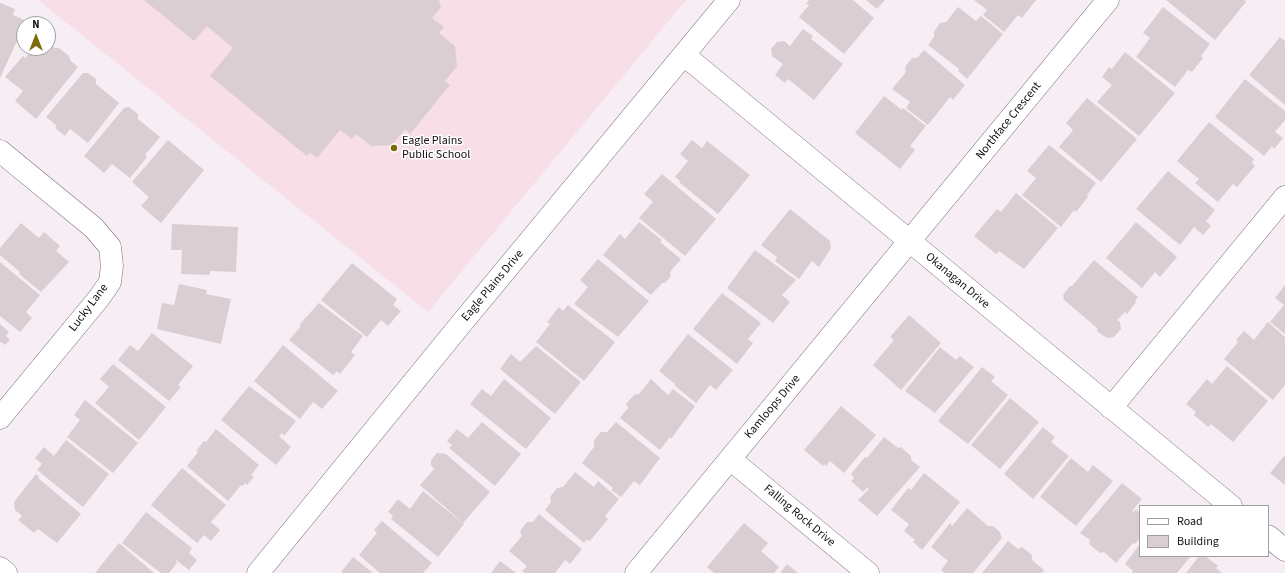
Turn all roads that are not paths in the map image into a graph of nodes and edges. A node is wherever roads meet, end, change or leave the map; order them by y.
1 (729, 0) edge
2 (1108, 0) edge
3 (684, 55) junction
4 (0, 151) edge
5 (1285, 197) edge
6 (910, 241) junction
7 (1111, 408) junction
8 (0, 418) edge
9 (730, 459) junction
10 (1230, 505) edge
11 (1269, 537) edge
12 (1285, 550) edge
13 (0, 568) edge
14 (6, 573) edge
15 (258, 573) edge
16 (636, 573) edge
17 (868, 573) edge

1 - 3 street, Eagle Plains Drive
2 - 6 street, Northface Crescent
3 - 6 street, Okanagan Drive
3 - 15 street, Eagle Plains Drive
4 - 8 street, Lucky Lane
5 - 7 street
6 - 7 street, Okanagan Drive
6 - 9 street, Kamloops Drive
7 - 10 street, Okanagan Drive
9 - 16 street, Kamloops Drive
9 - 17 street, Falling Rock Drive
11 - 12 street
13 - 14 street

